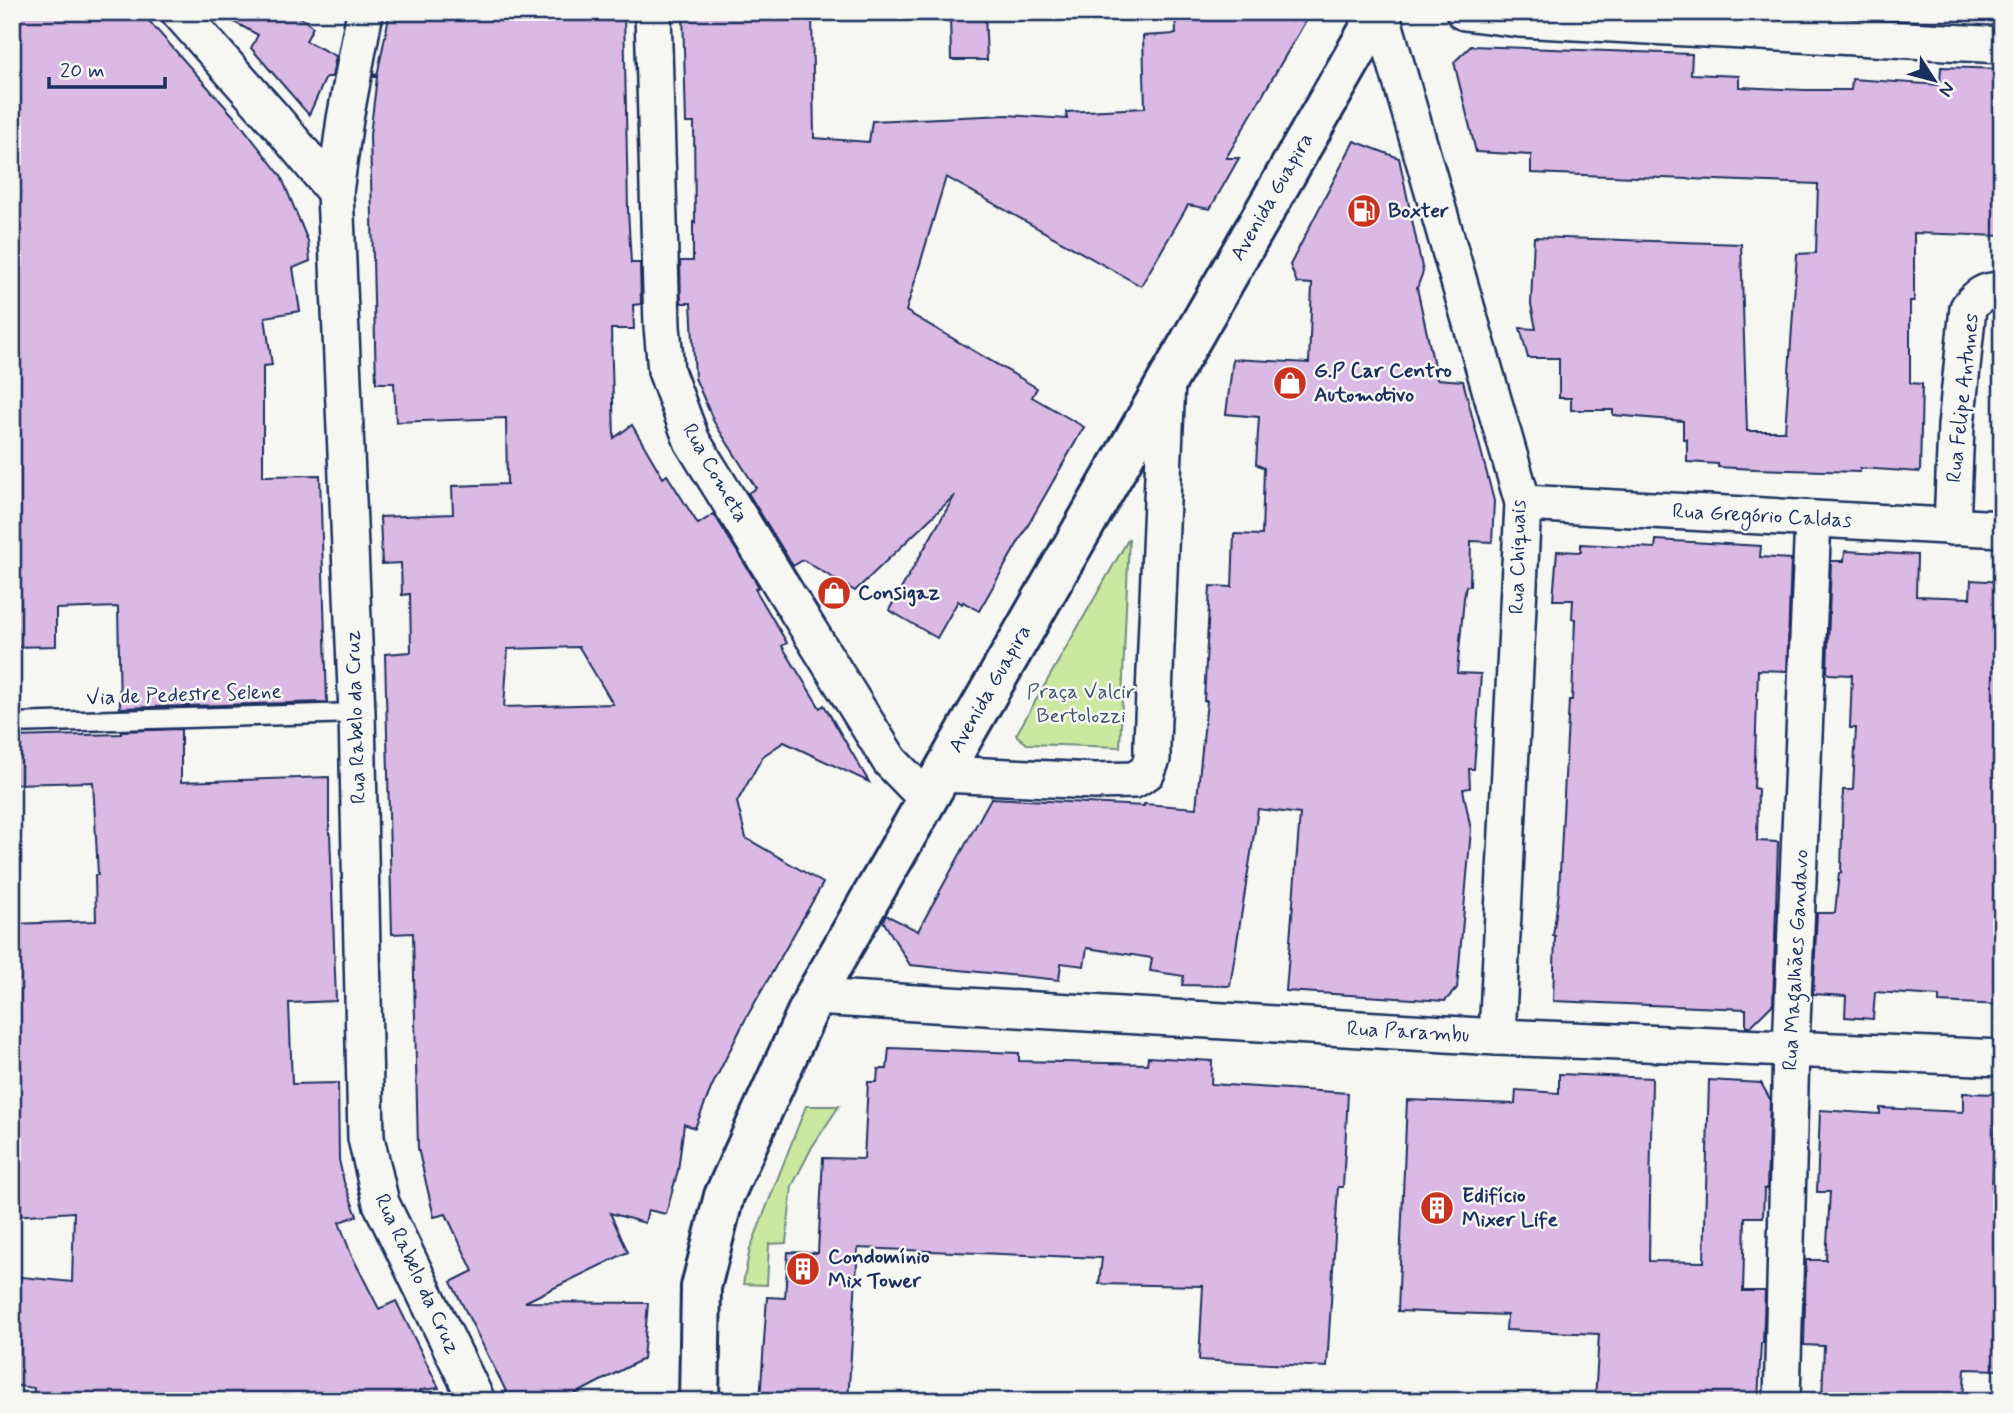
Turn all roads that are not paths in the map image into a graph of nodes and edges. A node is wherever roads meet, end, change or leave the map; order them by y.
1 (179, 12) edge
2 (366, 12) edge
3 (653, 12) edge
4 (1380, 12) edge
5 (1464, 12) edge
6 (2002, 45) edge
7 (335, 192) junction
8 (2002, 290) edge
9 (1167, 380) junction
10 (1523, 503) junction
11 (1814, 519) junction
12 (1952, 527) junction
13 (2002, 529) edge
14 (357, 713) junction
15 (12, 723) edge
16 (934, 786) junction
17 (814, 997) junction
18 (1497, 1037) junction
19 (1791, 1048) junction
20 (2002, 1058) edge
21 (477, 1401) edge
22 (699, 1401) edge
23 (1782, 1401) edge

1 - 7 street
2 - 7 street, Rua Rabelo da Cruz
3 - 16 street, Rua Cometa
4 - 9 main road, Avenida Guapira
4 - 10 street, Rua Chiquais
5 - 6 street
7 - 14 street, Rua Rabelo da Cruz
8 - 12 street, Rua Felipe Antunes
9 - 16 main road, Avenida Guapira
9 - 16 street
10 - 11 street, Rua Gregório Caldas
10 - 18 street, Rua Chiquais
11 - 12 street, Rua Gregório Caldas
11 - 19 street, Rua Magalhães Gandavo
12 - 13 street, Rua Gregório Caldas
14 - 15 lane, Via de Pedestre Selene
14 - 21 street, Rua Rabelo da Cruz
16 - 17 main road, Avenida Guapira
17 - 18 street, Rua Parambu
17 - 22 main road, Avenida Guapira
18 - 19 street, Rua Parambu
19 - 20 street, Rua Parambu
19 - 23 street, Rua Magalhães Gandavo

